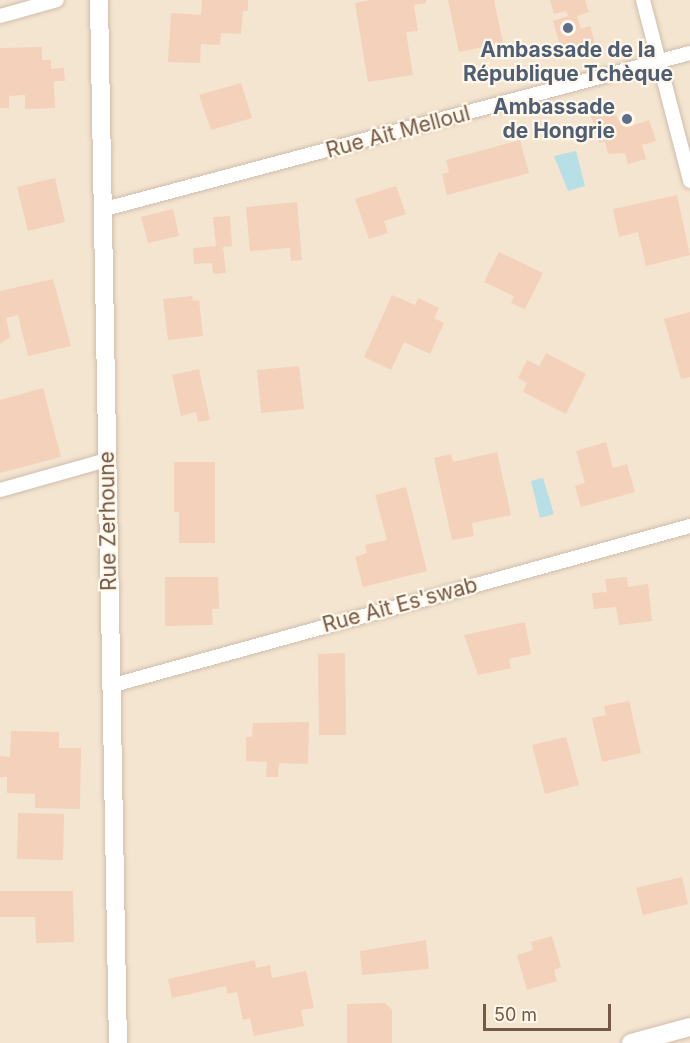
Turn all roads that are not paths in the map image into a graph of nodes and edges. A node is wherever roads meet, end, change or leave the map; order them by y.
1 (57, 0) edge
2 (99, 0) edge
3 (643, 0) edge
4 (0, 16) edge
5 (690, 52) edge
6 (659, 61) junction
7 (690, 181) edge
8 (105, 209) junction
9 (107, 460) junction
10 (0, 490) edge
11 (690, 526) edge
12 (110, 686) junction
13 (690, 1027) edge
14 (118, 1043) edge
15 (631, 1043) edge

1 - 4 street
2 - 8 street, Rue Zerhoune
3 - 6 street
5 - 6 street, Rue Ait Melloul
6 - 7 street
6 - 8 street, Rue Ait Melloul
8 - 9 street, Rue Zerhoune
9 - 10 street
9 - 12 street, Rue Zerhoune
11 - 12 street, Rue Ait Es'swab
12 - 14 street, Rue Zerhoune
13 - 15 street

